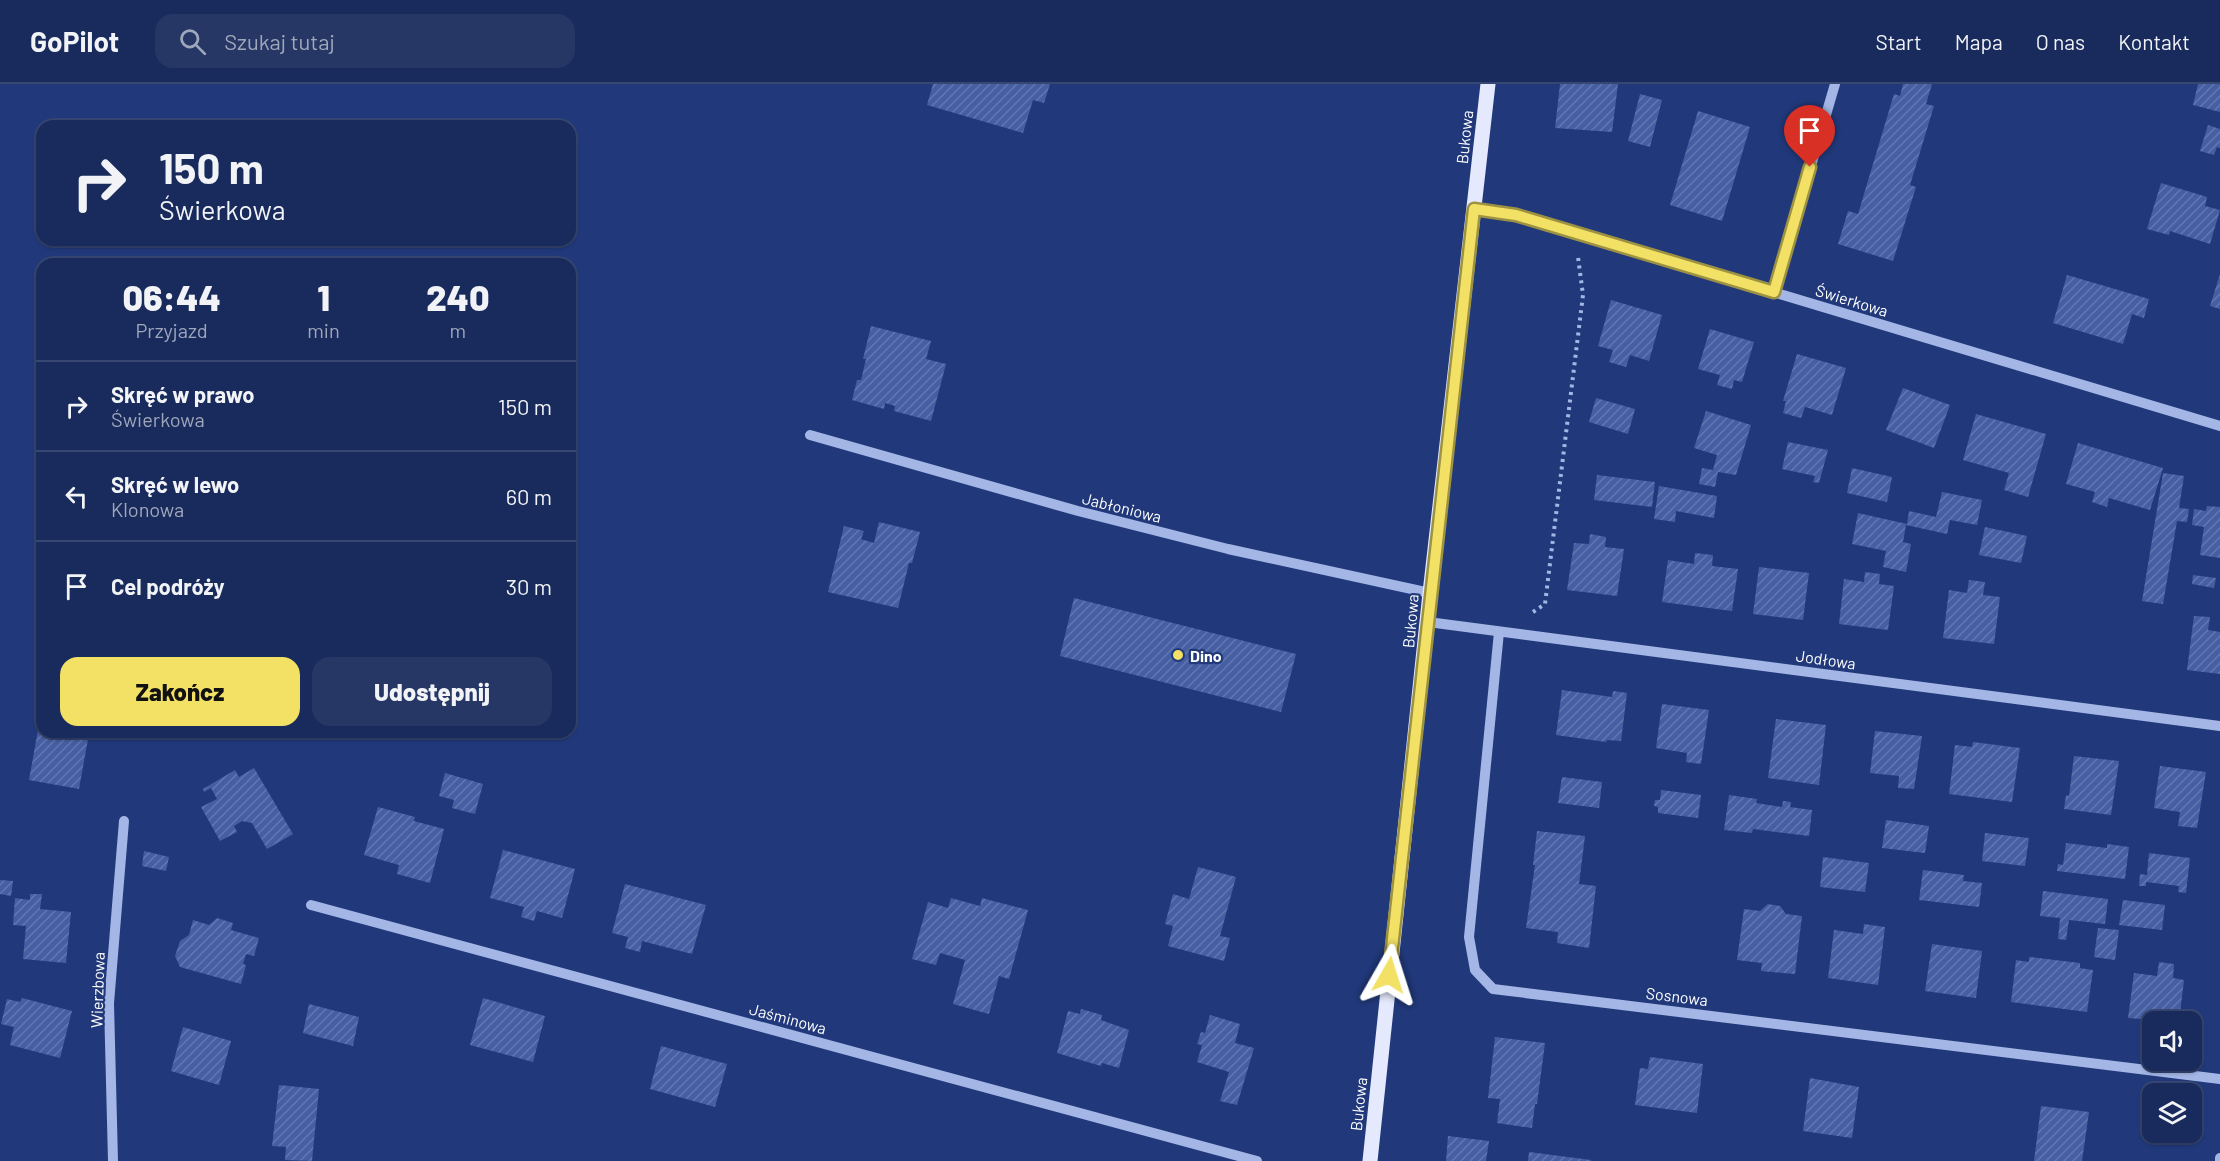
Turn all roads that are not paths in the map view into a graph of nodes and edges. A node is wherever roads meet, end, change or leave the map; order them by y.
1 (1488, 84) edge
2 (1835, 84) edge
3 (1474, 209) junction
4 (1774, 292) junction
5 (2220, 426) edge
6 (810, 435) dead end
7 (1430, 593) junction
8 (1428, 622) junction
9 (1499, 632) junction
10 (2220, 726) edge
11 (124, 821) dead end
12 (312, 905) dead end
13 (2220, 1079) edge
14 (112, 1161) edge
15 (1257, 1161) edge
16 (1370, 1161) edge

1 - 3 main road, Bukowa
2 - 4 street
3 - 4 street, Świerkowa
3 - 7 main road, Bukowa
4 - 5 street, Świerkowa
6 - 7 street, Jabłoniowa
7 - 8 main road, Bukowa
8 - 9 street, Jodłowa
8 - 16 main road, Bukowa
9 - 10 street, Jodłowa
9 - 13 street, Sosnowa
11 - 14 street, Wierzbowa
12 - 15 street, Jaśminowa

